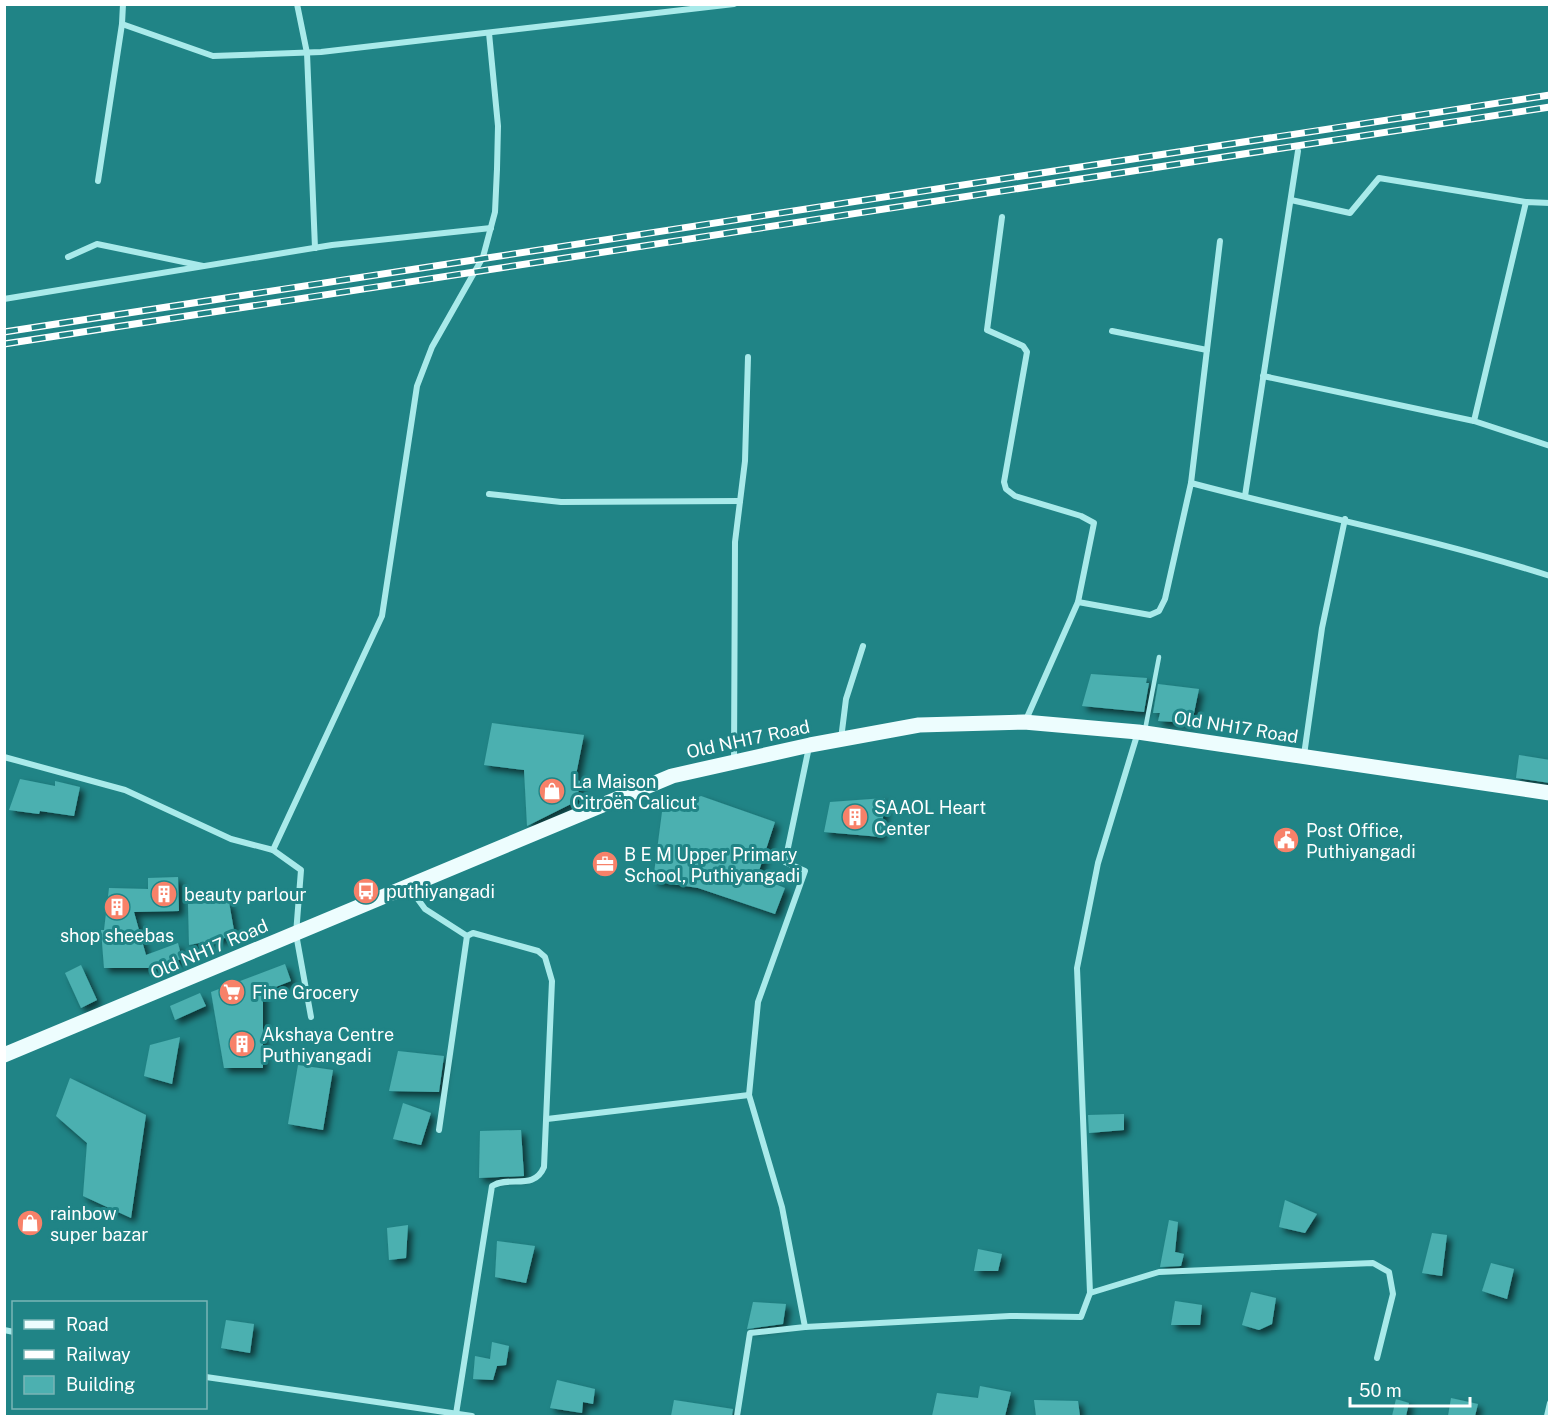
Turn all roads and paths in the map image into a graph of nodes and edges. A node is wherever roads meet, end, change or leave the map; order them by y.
1 (123, 4) edge
2 (297, 4) edge
3 (734, 4) edge
4 (122, 24) junction
5 (489, 33) junction
6 (307, 52) junction
7 (1298, 151) dead end
8 (98, 181) dead end
9 (1290, 200) junction
10 (1526, 202) junction
11 (1550, 203) edge
12 (1002, 217) dead end
13 (491, 228) junction
14 (1220, 241) dead end
15 (315, 248) junction
16 (68, 257) dead end
17 (206, 266) junction
18 (4, 299) edge
19 (1112, 331) dead end
20 (1207, 351) junction
21 (748, 357) dead end
22 (1263, 376) junction
23 (1474, 421) junction
24 (1550, 446) edge
25 (1191, 483) junction
26 (489, 494) dead end
27 (1245, 496) junction
28 (740, 501) junction
29 (1345, 519) junction
30 (1550, 576) edge
31 (1078, 602) junction
32 (863, 646) dead end
33 (1159, 657) dead end
34 (1024, 722) junction
35 (1141, 732) junction
36 (841, 740) junction
37 (810, 745) junction
38 (4, 757) edge
39 (1304, 757) junction
40 (734, 763) junction
41 (1550, 793) edge
42 (273, 850) junction
43 (409, 886) junction
44 (296, 934) junction
45 (467, 936) junction
46 (311, 1017) dead end
47 (4, 1055) edge
48 (749, 1095) junction
49 (548, 1119) junction
50 (439, 1130) dead end
51 (1090, 1293) junction
52 (805, 1327) junction
53 (1377, 1358) dead end
54 (207, 1377) edge
55 (1550, 1403) edge
56 (456, 1414) junction
57 (472, 1416) edge
58 (737, 1416) edge
59 (1547, 1416) edge

1 - 4 street
2 - 6 street
3 - 5 street
4 - 6 street
4 - 8 street
5 - 6 street
5 - 13 street
6 - 15 street
7 - 9 street
9 - 10 street
9 - 22 street
10 - 11 street
10 - 23 street
12 - 31 street
13 - 15 street
13 - 42 street
14 - 20 street
15 - 17 street
16 - 17 street
17 - 18 street
19 - 20 street
20 - 25 street
21 - 28 street
22 - 23 street
22 - 27 street
23 - 24 street
25 - 27 street
25 - 31 street
26 - 28 street
27 - 29 street
28 - 40 street
29 - 30 street
29 - 39 street
31 - 34 street
32 - 36 street
33 - 35 lane
34 - 35 main road, Old NH17 Road
34 - 36 main road, Old NH17 Road
35 - 39 main road, Old NH17 Road
35 - 51 street
36 - 37 main road, Old NH17 Road
37 - 40 main road, Old NH17 Road
37 - 48 street
38 - 42 street
39 - 41 main road, Old NH17 Road
40 - 43 main road, Old NH17 Road
42 - 44 street
43 - 44 main road, Old NH17 Road
43 - 45 street
44 - 46 street
44 - 47 main road, Old NH17 Road
45 - 49 street
45 - 50 street
48 - 49 street
48 - 52 street
49 - 56 street
51 - 52 street
51 - 53 street
52 - 58 street
54 - 56 street
55 - 59 street
56 - 57 street

